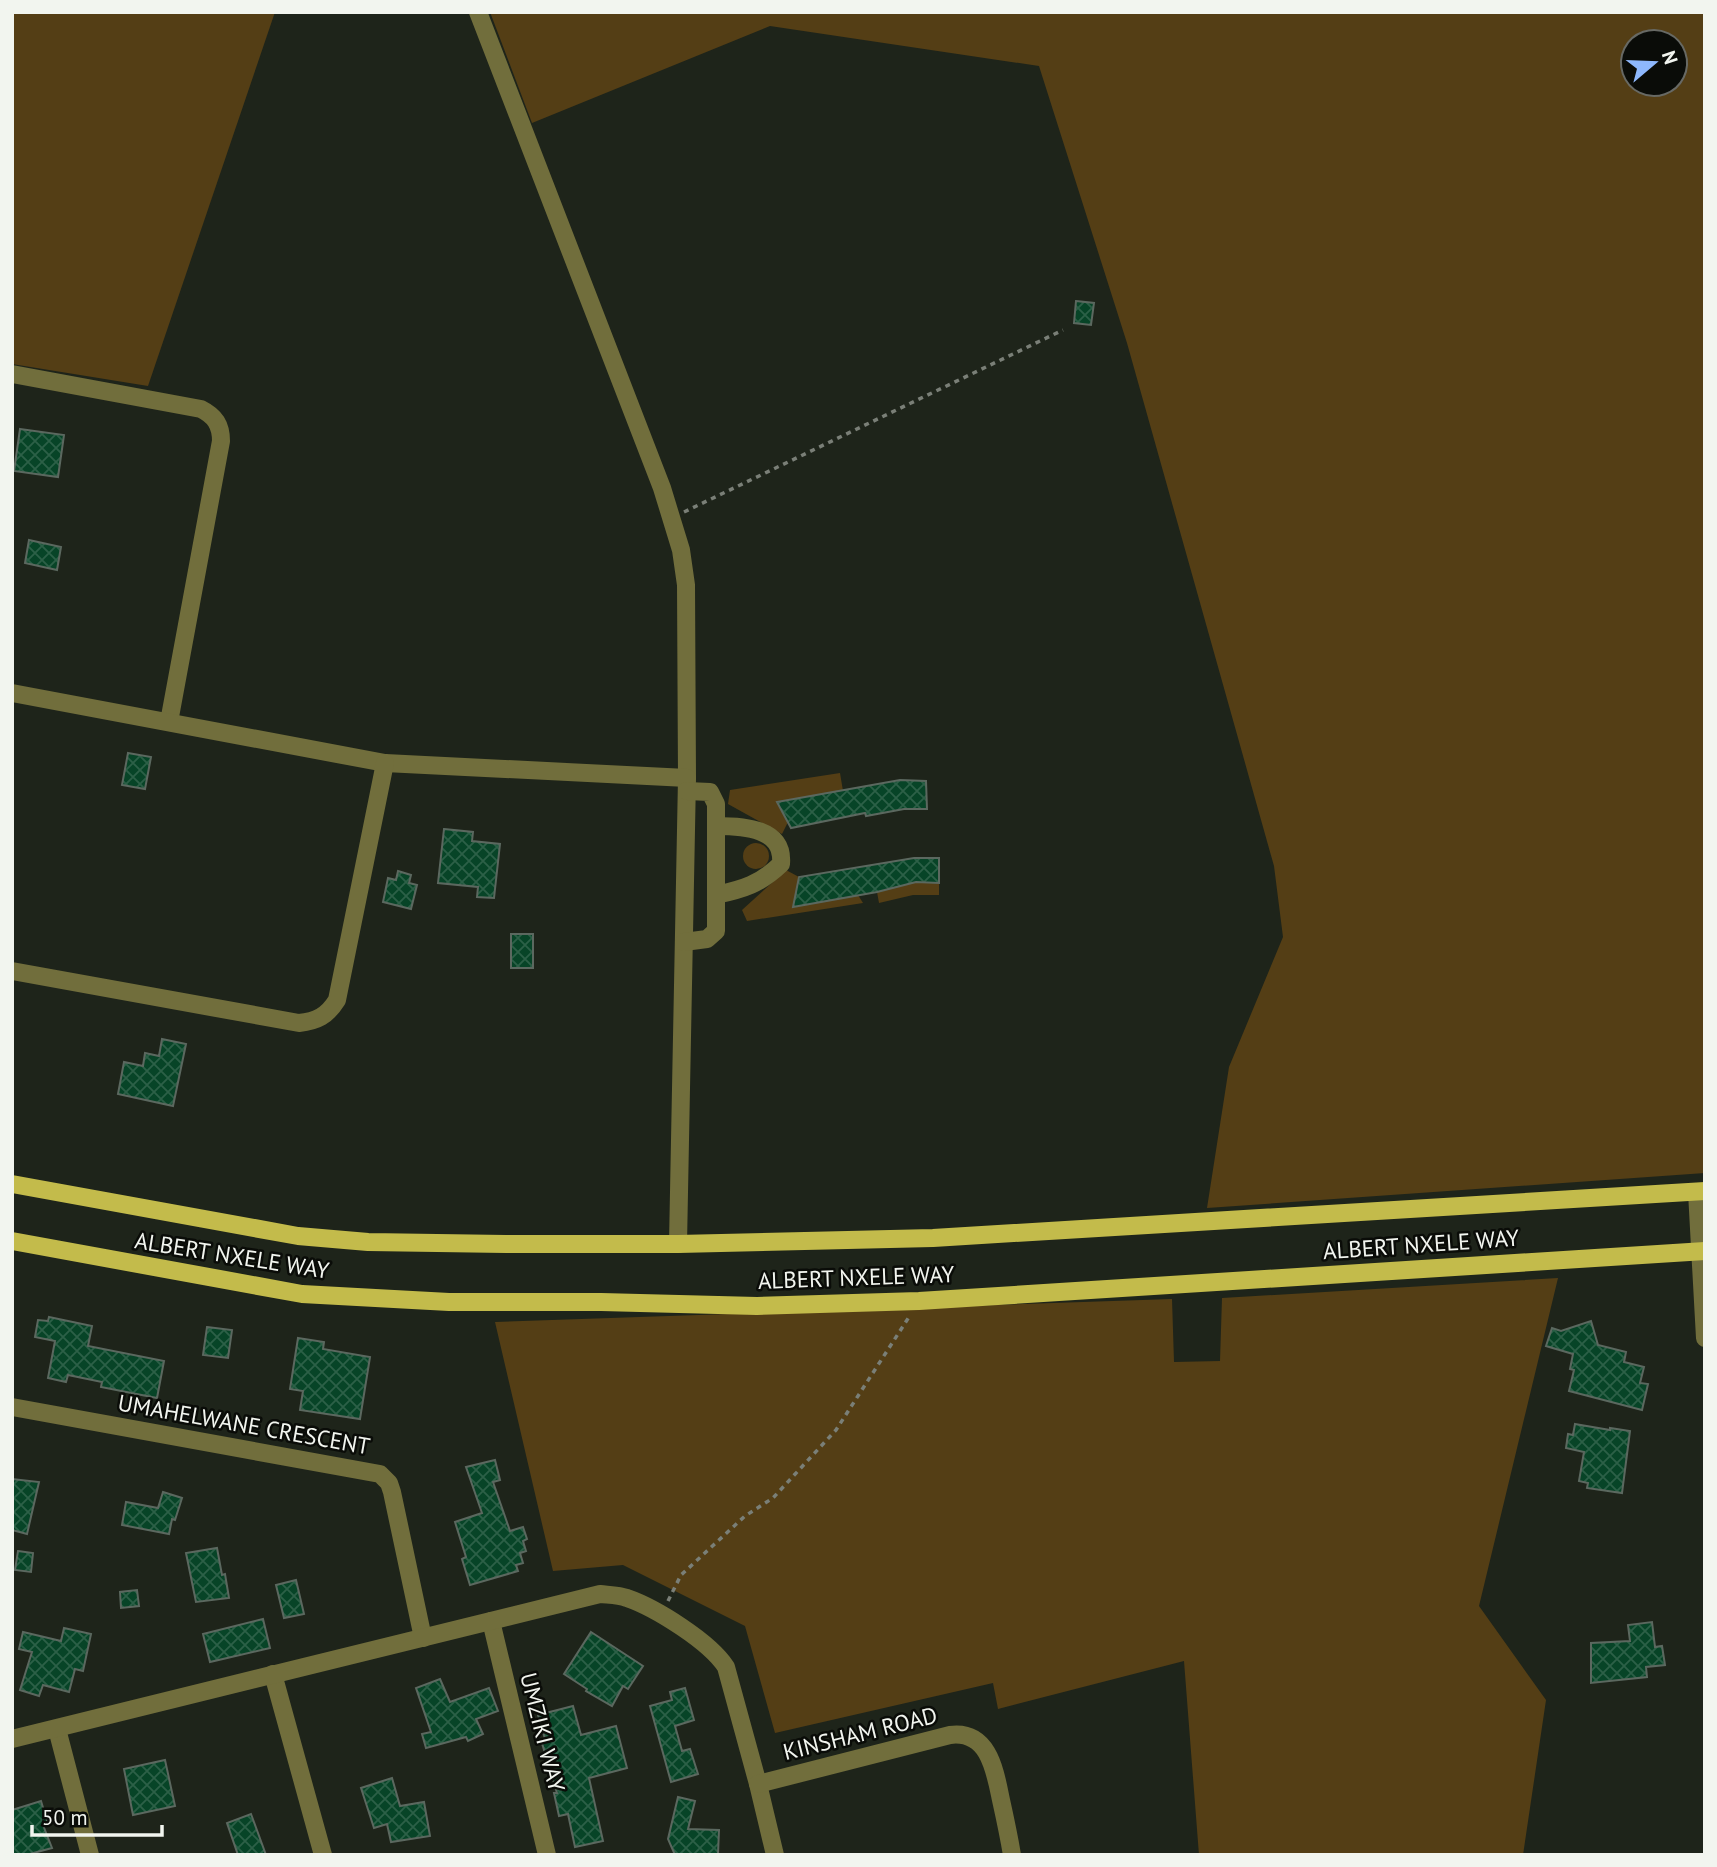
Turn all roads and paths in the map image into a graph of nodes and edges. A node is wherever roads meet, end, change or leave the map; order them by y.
1 (478, 12) edge
2 (1063, 330) dead end
3 (12, 374) edge
4 (673, 518) junction
5 (12, 693) edge
6 (169, 722) junction
7 (385, 763) junction
8 (687, 785) junction
9 (716, 826) junction
10 (716, 895) junction
11 (684, 942) junction
12 (12, 971) edge
13 (12, 1184) edge
14 (1701, 1192) edge
15 (12, 1241) edge
16 (678, 1244) junction
17 (1703, 1251) edge
18 (919, 1301) junction
19 (1705, 1338) edge
20 (12, 1407) edge
21 (660, 1615) junction
22 (491, 1621) junction
23 (423, 1638) junction
24 (273, 1674) junction
25 (57, 1729) junction
26 (12, 1739) edge
27 (758, 1784) junction
28 (90, 1855) edge
29 (323, 1855) edge
30 (547, 1855) edge
31 (775, 1855) edge
32 (1013, 1855) edge

1 - 4 street
2 - 4 path
3 - 6 street
4 - 8 street
5 - 6 street
6 - 7 street
7 - 8 street
7 - 12 street
8 - 9 street
8 - 11 street
9 - 10 street
9 - 10 street
10 - 11 street
11 - 16 street
13 - 16 main road, ALBERT NXELE WAY
14 - 16 main road, ALBERT NXELE WAY
14 - 17 street
15 - 18 main road, ALBERT NXELE WAY
17 - 18 main road, ALBERT NXELE WAY
17 - 19 street
18 - 21 path
20 - 23 street, UMAHELWANE CRESCENT
21 - 22 street
21 - 27 street
22 - 23 street
22 - 30 street, UMZIKI WAY
23 - 24 street
24 - 25 street
24 - 29 street
25 - 26 street
25 - 28 street
27 - 31 street
27 - 32 street, KINSHAM ROAD

